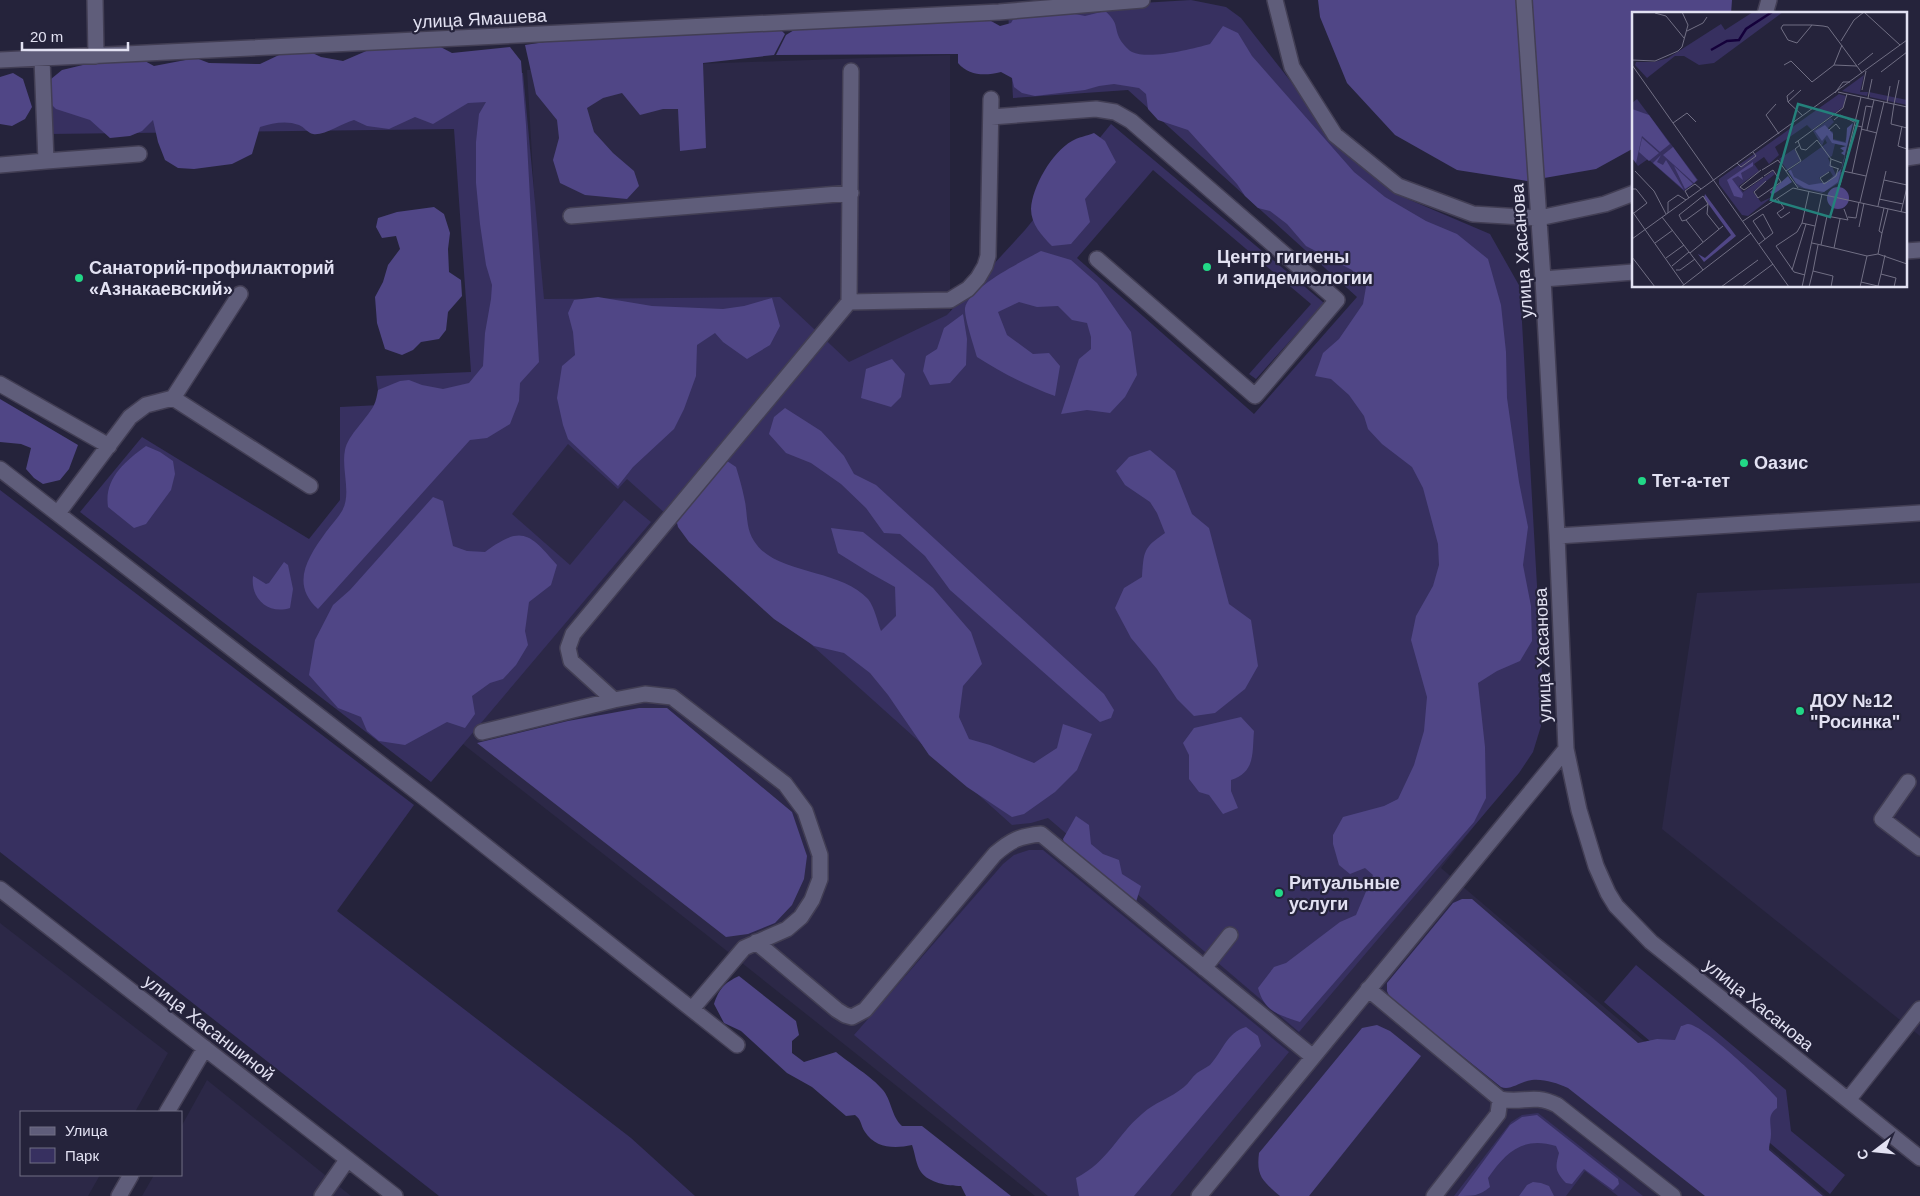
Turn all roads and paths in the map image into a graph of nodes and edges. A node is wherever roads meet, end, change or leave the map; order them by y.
1 (95, 0) edge
2 (1142, 0) edge
3 (1275, 0) edge
4 (1524, 0) edge
5 (999, 6) edge
6 (96, 56) junction
7 (42, 59) junction
8 (0, 60) edge
9 (852, 71) dead end
10 (991, 99) dead end
11 (992, 117) junction
12 (139, 154) dead end
13 (46, 161) junction
14 (0, 164) edge
15 (851, 193) junction
16 (1632, 194) edge
17 (571, 216) dead end
18 (1539, 218) junction
19 (1098, 259) dead end
20 (1632, 272) edge
21 (1543, 279) junction
22 (240, 294) dead end
23 (849, 302) junction
24 (0, 384) edge
25 (173, 398) junction
26 (109, 446) junction
27 (0, 468) edge
28 (310, 486) dead end
29 (58, 513) junction
30 (1920, 513) edge
31 (1557, 536) junction
32 (614, 700) junction
33 (482, 732) dead end
34 (1566, 749) junction
35 (1908, 782) dead end
36 (1920, 848) edge
37 (0, 888) edge
38 (1230, 935) dead end
39 (756, 942) junction
40 (1204, 968) junction
41 (1368, 989) junction
42 (692, 1009) junction
43 (1920, 1009) edge
44 (737, 1044) dead end
45 (205, 1048) junction
46 (1313, 1057) junction
47 (1500, 1099) junction
48 (1848, 1100) junction
49 (168, 1111) edge
50 (1920, 1158) edge
51 (347, 1160) junction
52 (130, 1176) edge
53 (119, 1196) edge
54 (322, 1196) edge
55 (395, 1196) edge
56 (1199, 1196) edge
57 (1434, 1196) edge
58 (1673, 1196) edge

1 - 6 street
2 - 5 street, улица Ямашева
3 - 18 street
4 - 18 street, улица Хасанова
5 - 6 street, улица Ямашева
6 - 7 street, улица Ямашева
7 - 8 street, улица Ямашева
7 - 13 street
9 - 15 street
10 - 11 street
11 - 19 street
11 - 23 street
12 - 13 street
13 - 14 street
15 - 17 street
15 - 23 street
16 - 18 street
18 - 21 street, улица Хасанова
20 - 21 street
21 - 31 street, улица Хасанова
22 - 25 street
23 - 32 street
24 - 26 street
25 - 26 street
25 - 28 street
26 - 29 street
27 - 29 street
29 - 42 street
30 - 31 street
31 - 34 street, улица Хасанова
32 - 33 street
32 - 39 street
34 - 41 street
34 - 48 street, улица Хасанова
35 - 36 street
37 - 45 street, улица Хасаншиной
38 - 40 street
39 - 40 street
39 - 42 street
40 - 46 street
41 - 46 street
41 - 47 street
42 - 44 street
43 - 48 street
45 - 49 street
45 - 51 street, улица Хасаншиной
46 - 56 street
47 - 57 street
47 - 58 street
48 - 50 street, улица Хасанова
51 - 54 street
51 - 55 street, улица Хасаншиной
52 - 53 street

